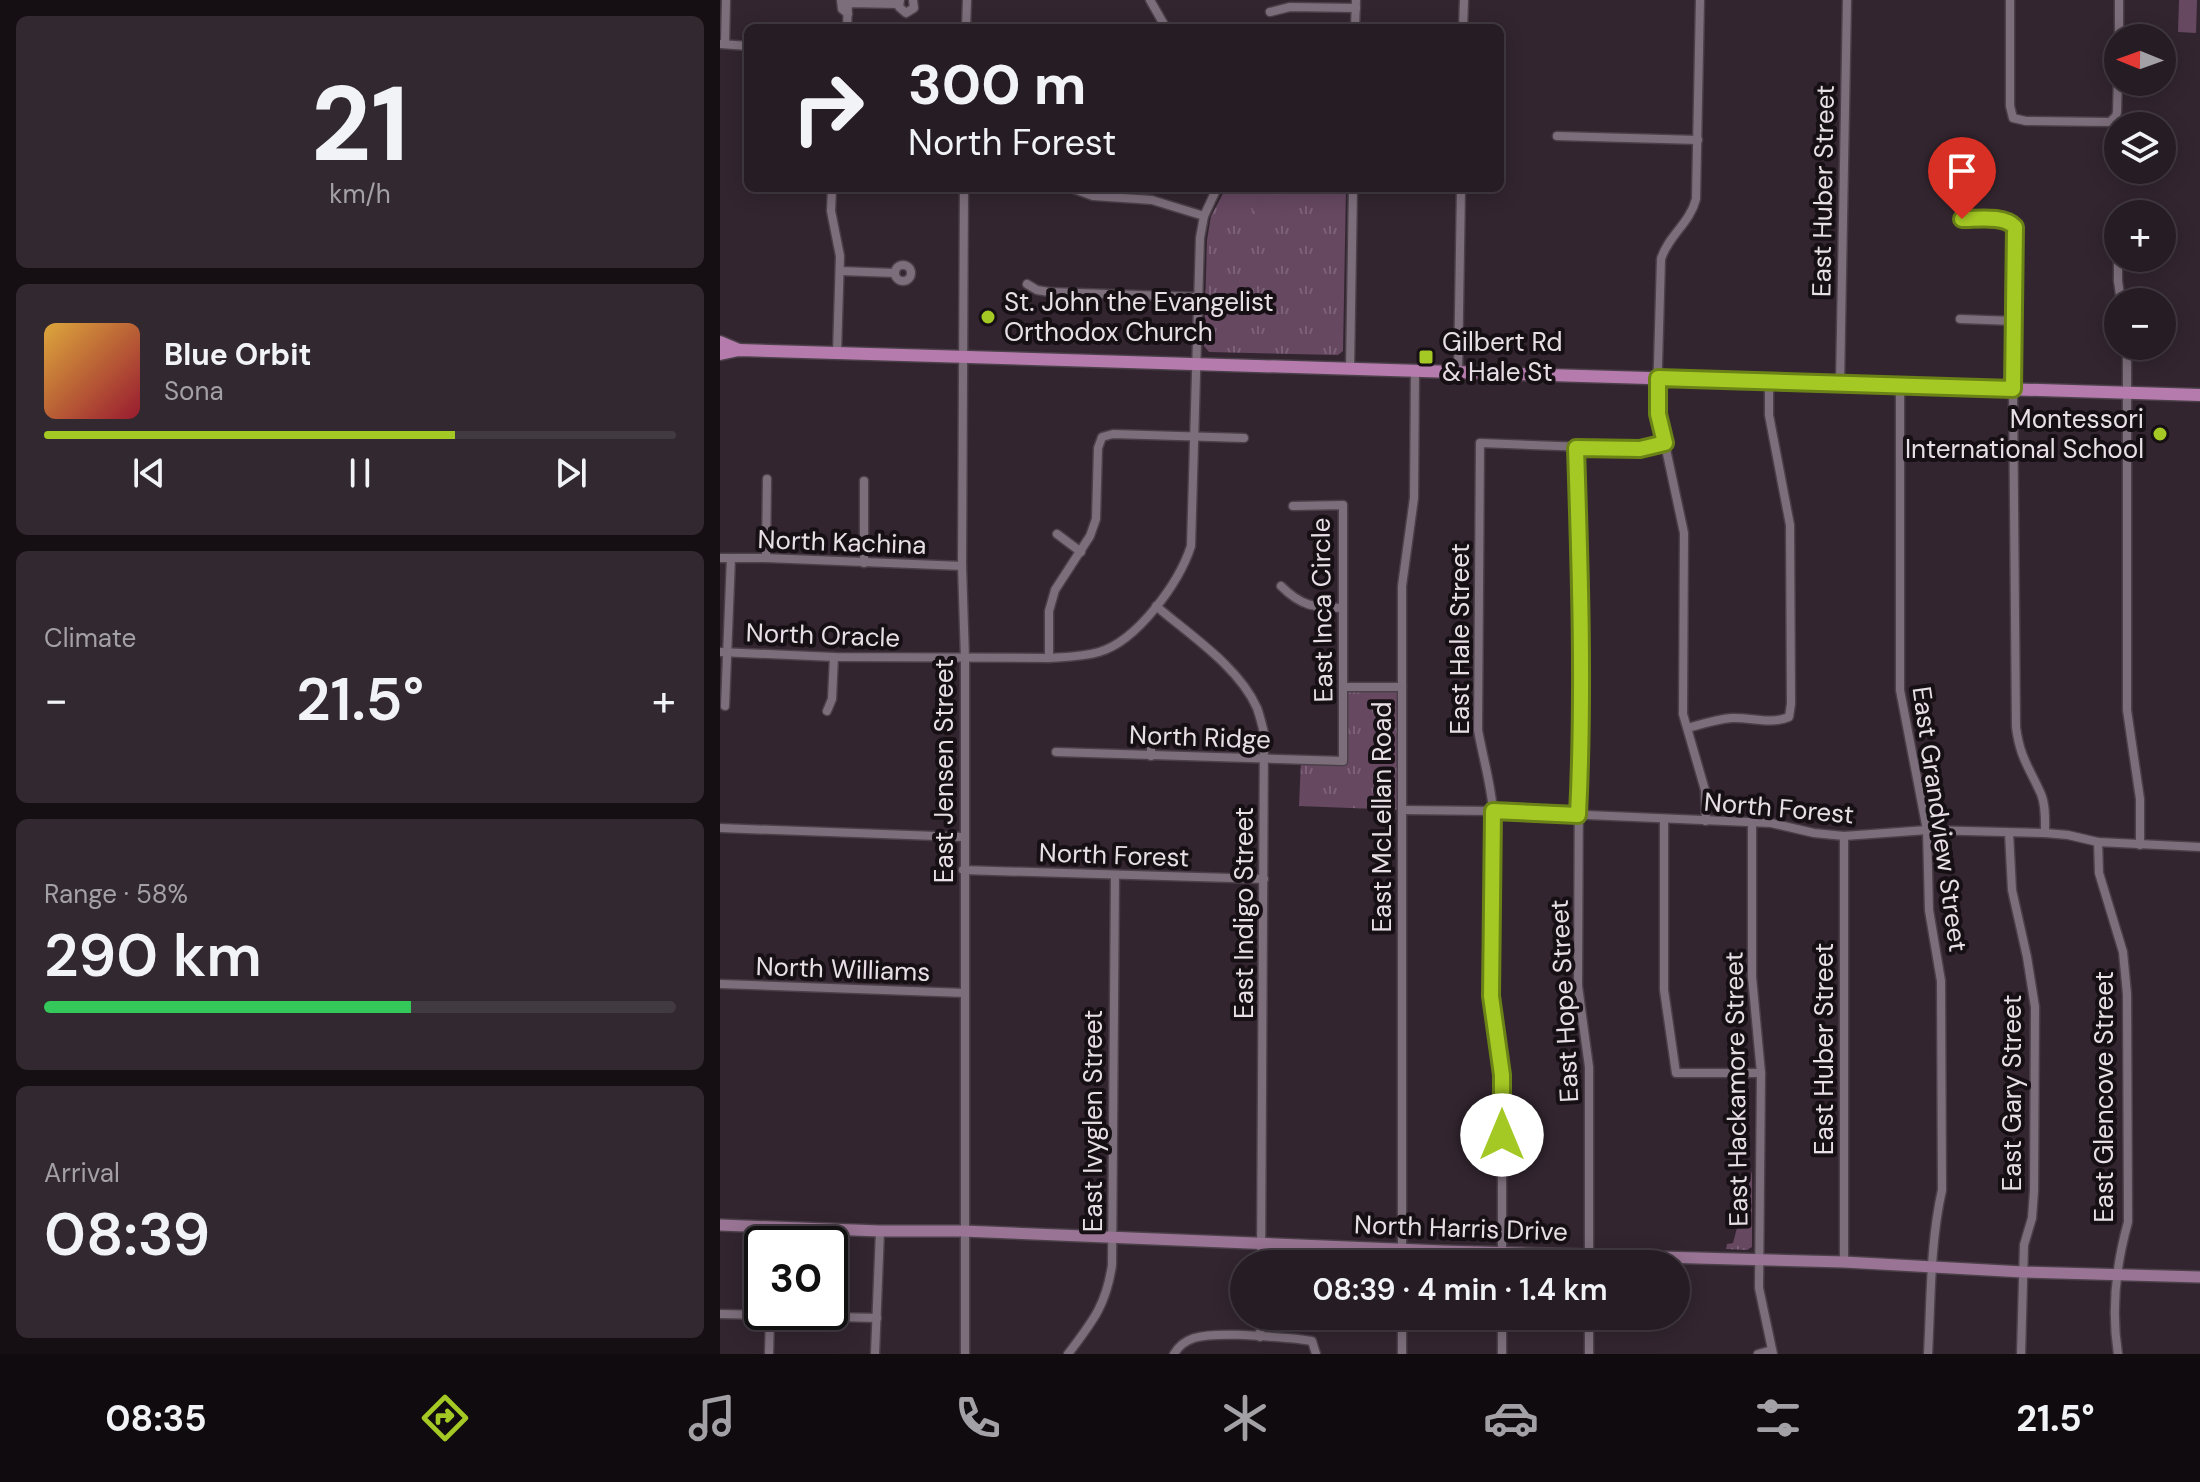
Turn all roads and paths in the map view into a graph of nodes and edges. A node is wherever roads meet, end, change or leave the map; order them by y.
1 (726, 0) edge
2 (841, 0) edge
3 (913, 0) edge
4 (967, 0) edge
5 (1150, 0) edge
6 (1464, 0) edge
7 (1700, 0) edge
8 (1847, 0) edge
9 (2010, 0) edge
10 (2119, 0) edge
11 (859, 2) edge
12 (900, 2) edge
13 (1356, 4) edge
14 (1270, 12) dead end
15 (848, 14) junction
16 (847, 24) edge
17 (966, 24) edge
18 (1164, 24) edge
19 (1355, 24) edge
20 (1463, 24) edge
21 (2119, 24) edge
22 (722, 44) edge
23 (744, 46) edge
24 (2117, 96) edge
25 (1557, 136) dead end
26 (1698, 140) junction
27 (832, 192) edge
28 (964, 192) edge
29 (1082, 192) edge
30 (1215, 192) edge
31 (1353, 192) edge
32 (1461, 192) edge
33 (1204, 216) junction
34 (1962, 219) dead end
35 (840, 271) junction
36 (895, 273) dead end
37 (1027, 284) dead end
38 (1198, 297) junction
39 (1960, 319) dead end
40 (2014, 321) junction
41 (720, 342) edge
42 (739, 350) junction
43 (837, 353) junction
44 (720, 354) edge
45 (962, 357) junction
46 (2127, 360) edge
47 (1196, 364) junction
48 (1350, 369) junction
49 (1415, 371) junction
50 (1458, 372) junction
51 (1658, 378) junction
52 (1769, 381) junction
53 (1840, 384) junction
54 (1900, 385) junction
55 (2013, 389) junction
56 (2127, 393) junction
57 (2200, 395) edge
58 (1193, 437) junction
59 (1244, 438) dead end
60 (1665, 443) junction
61 (1576, 448) junction
62 (767, 479) dead end
63 (864, 481) dead end
64 (1293, 506) dead end
65 (1057, 534) dead end
66 (1081, 552) junction
67 (720, 558) edge
68 (731, 558) junction
69 (766, 558) junction
70 (864, 563) junction
71 (962, 566) junction
72 (1281, 586) dead end
73 (1156, 606) junction
74 (1343, 608) junction
75 (724, 652) edge
76 (834, 657) junction
77 (1049, 658) junction
78 (965, 659) junction
79 (1343, 687) junction
80 (1402, 687) junction
81 (725, 706) dead end
82 (827, 711) dead end
83 (1688, 728) junction
84 (1151, 738) dead end
85 (1056, 752) dead end
86 (1151, 756) junction
87 (1265, 760) junction
88 (1343, 761) joint
89 (1402, 810) junction
90 (1493, 811) junction
91 (1578, 815) junction
92 (1664, 819) junction
93 (1706, 821) junction
94 (1752, 822) junction
95 (720, 828) edge
96 (1927, 830) junction
97 (2009, 833) junction
98 (2045, 833) junction
99 (1844, 836) junction
100 (963, 837) junction
101 (2098, 842) junction
102 (2140, 845) junction
103 (2200, 847) edge
104 (963, 870) junction
105 (1115, 875) junction
106 (1264, 879) junction
107 (720, 984) edge
108 (965, 993) junction
109 (1761, 1073) junction
110 (720, 1225) edge
111 (880, 1231) junction
112 (963, 1231) junction
113 (1112, 1238) junction
114 (1261, 1243) junction
115 (1402, 1249) junction
116 (1261, 1250) edge
117 (1413, 1250) edge
118 (1502, 1250) edge
119 (1589, 1250) edge
120 (1690, 1260) edge
121 (1759, 1261) junction
122 (1844, 1262) junction
123 (1933, 1267) junction
124 (2023, 1272) junction
125 (2117, 1274) junction
126 (2200, 1277) edge
127 (720, 1314) edge
128 (744, 1315) edge
129 (848, 1317) edge
130 (877, 1318) junction
131 (770, 1330) edge
132 (1260, 1330) edge
133 (1402, 1330) edge
134 (1502, 1330) edge
135 (1589, 1330) edge
136 (1260, 1337) junction
137 (1064, 1338) dead end
138 (1075, 1345) junction
139 (1773, 1352) edge
140 (769, 1354) edge
141 (875, 1354) edge
142 (965, 1354) edge
143 (1068, 1354) edge
144 (1174, 1354) edge
145 (1316, 1354) edge
146 (1402, 1354) edge
147 (1502, 1354) edge
148 (1589, 1354) edge
149 (1758, 1354) edge
150 (1928, 1354) edge
151 (2021, 1354) edge
152 (2118, 1354) edge

1 - 22 street
2 - 15 street
3 - 12 street
4 - 17 street
5 - 18 street
6 - 20 street
7 - 26 street
8 - 53 street, East Huber Street
9 - 24 street
10 - 21 street
11 - 12 street
11 - 15 street
13 - 14 street
13 - 19 street
15 - 16 street
22 - 23 street
25 - 26 street
26 - 51 street
27 - 35 street
28 - 45 street, East Jensen Street
29 - 33 street
30 - 33 street
31 - 48 street
32 - 50 street
33 - 38 street
34 - 40 street
35 - 36 street
35 - 43 street
37 - 38 street
38 - 47 street
39 - 40 street
40 - 55 street
41 - 42 main road
42 - 43 main road
42 - 44 main road
43 - 45 main road
45 - 47 main road
45 - 71 street, East Jensen Street
46 - 56 street
47 - 48 main road
47 - 58 street
48 - 49 main road
49 - 50 main road
49 - 80 street, East McLellan Road
50 - 51 main road
51 - 52 main road
51 - 60 street
52 - 53 main road
52 - 83 street
53 - 54 main road
54 - 55 main road
54 - 96 street, East Grandview Street
55 - 56 main road
55 - 98 street
56 - 57 main road
56 - 102 street
58 - 59 street
58 - 66 street
58 - 73 street
60 - 61 street
60 - 83 street
61 - 90 street, East Hale Street
61 - 91 street, East Hope Street
62 - 69 street
63 - 70 street
64 - 74 street, East Inca Circle
65 - 66 street
66 - 77 street
67 - 68 street, North Kachina
68 - 69 street, North Kachina
68 - 75 street
69 - 70 street, North Kachina
70 - 71 street, North Kachina
71 - 78 street, East Jensen Street
72 - 74 street
73 - 77 street
73 - 87 street, East Indigo Street
74 - 79 street, East Inca Circle
75 - 76 street, North Oracle
75 - 81 street
76 - 78 street, North Oracle
76 - 82 street
77 - 78 street
78 - 100 street, East Jensen Street
79 - 80 street
79 - 88 street, East Inca Circle
80 - 89 street, East McLellan Road
83 - 93 street
84 - 86 street
85 - 86 street, North Ridge
86 - 87 street, North Ridge
87 - 88 street, North Ridge
87 - 106 street, East Indigo Street
89 - 90 street, North Forest
89 - 115 street, East McLellan Road
90 - 91 street, North Forest
90 - 118 street, East Hale Street
91 - 92 street, North Forest
91 - 119 street, East Hope Street
92 - 93 street, North Forest
92 - 109 street
93 - 94 street, North Forest
94 - 99 street, North Forest
94 - 109 street, East Hackamore Street
95 - 100 street
96 - 97 street, North Forest
96 - 99 street, North Forest
96 - 123 street, East Grandview Street
97 - 98 street, North Forest
97 - 124 street, East Gary Street
98 - 101 street, North Forest
99 - 122 street, East Huber Street
100 - 104 street, East Jensen Street
101 - 102 street, North Forest
101 - 125 street, East Glencove Street
102 - 103 street, North Forest
104 - 105 street, North Forest
104 - 108 street, East Jensen Street
105 - 106 street, North Forest
105 - 113 street, East Ivyglen Street
106 - 114 street, East Indigo Street
107 - 108 street, North Williams
108 - 112 street, East Jensen Street
109 - 121 street, East Hackamore Street
110 - 111 street, North Harris Drive
111 - 112 street, North Harris Drive
111 - 130 street
112 - 113 street, North Harris Drive
112 - 142 street, East Jensen Street
113 - 114 street, North Harris Drive
113 - 138 street, East Ivyglen Street
114 - 115 street, North Harris Drive
114 - 116 street, East Indigo Street
115 - 117 street, North Harris Drive
120 - 121 street, North Harris Drive
121 - 122 street, North Harris Drive
121 - 139 street, East Hackamore Street
122 - 123 street, North Harris Drive
123 - 124 street, North Harris Drive
123 - 150 street, East Grandview Street
124 - 125 street, North Harris Drive
124 - 151 street, East Gary Street
125 - 126 street, North Harris Drive
125 - 152 street, East Glencove Street
127 - 128 street
129 - 130 street
130 - 141 street
131 - 140 street
132 - 136 street
133 - 146 street
134 - 147 street
135 - 148 street
136 - 144 street
136 - 145 street
137 - 138 street
138 - 143 street, East Ivyglen Street
139 - 149 street

